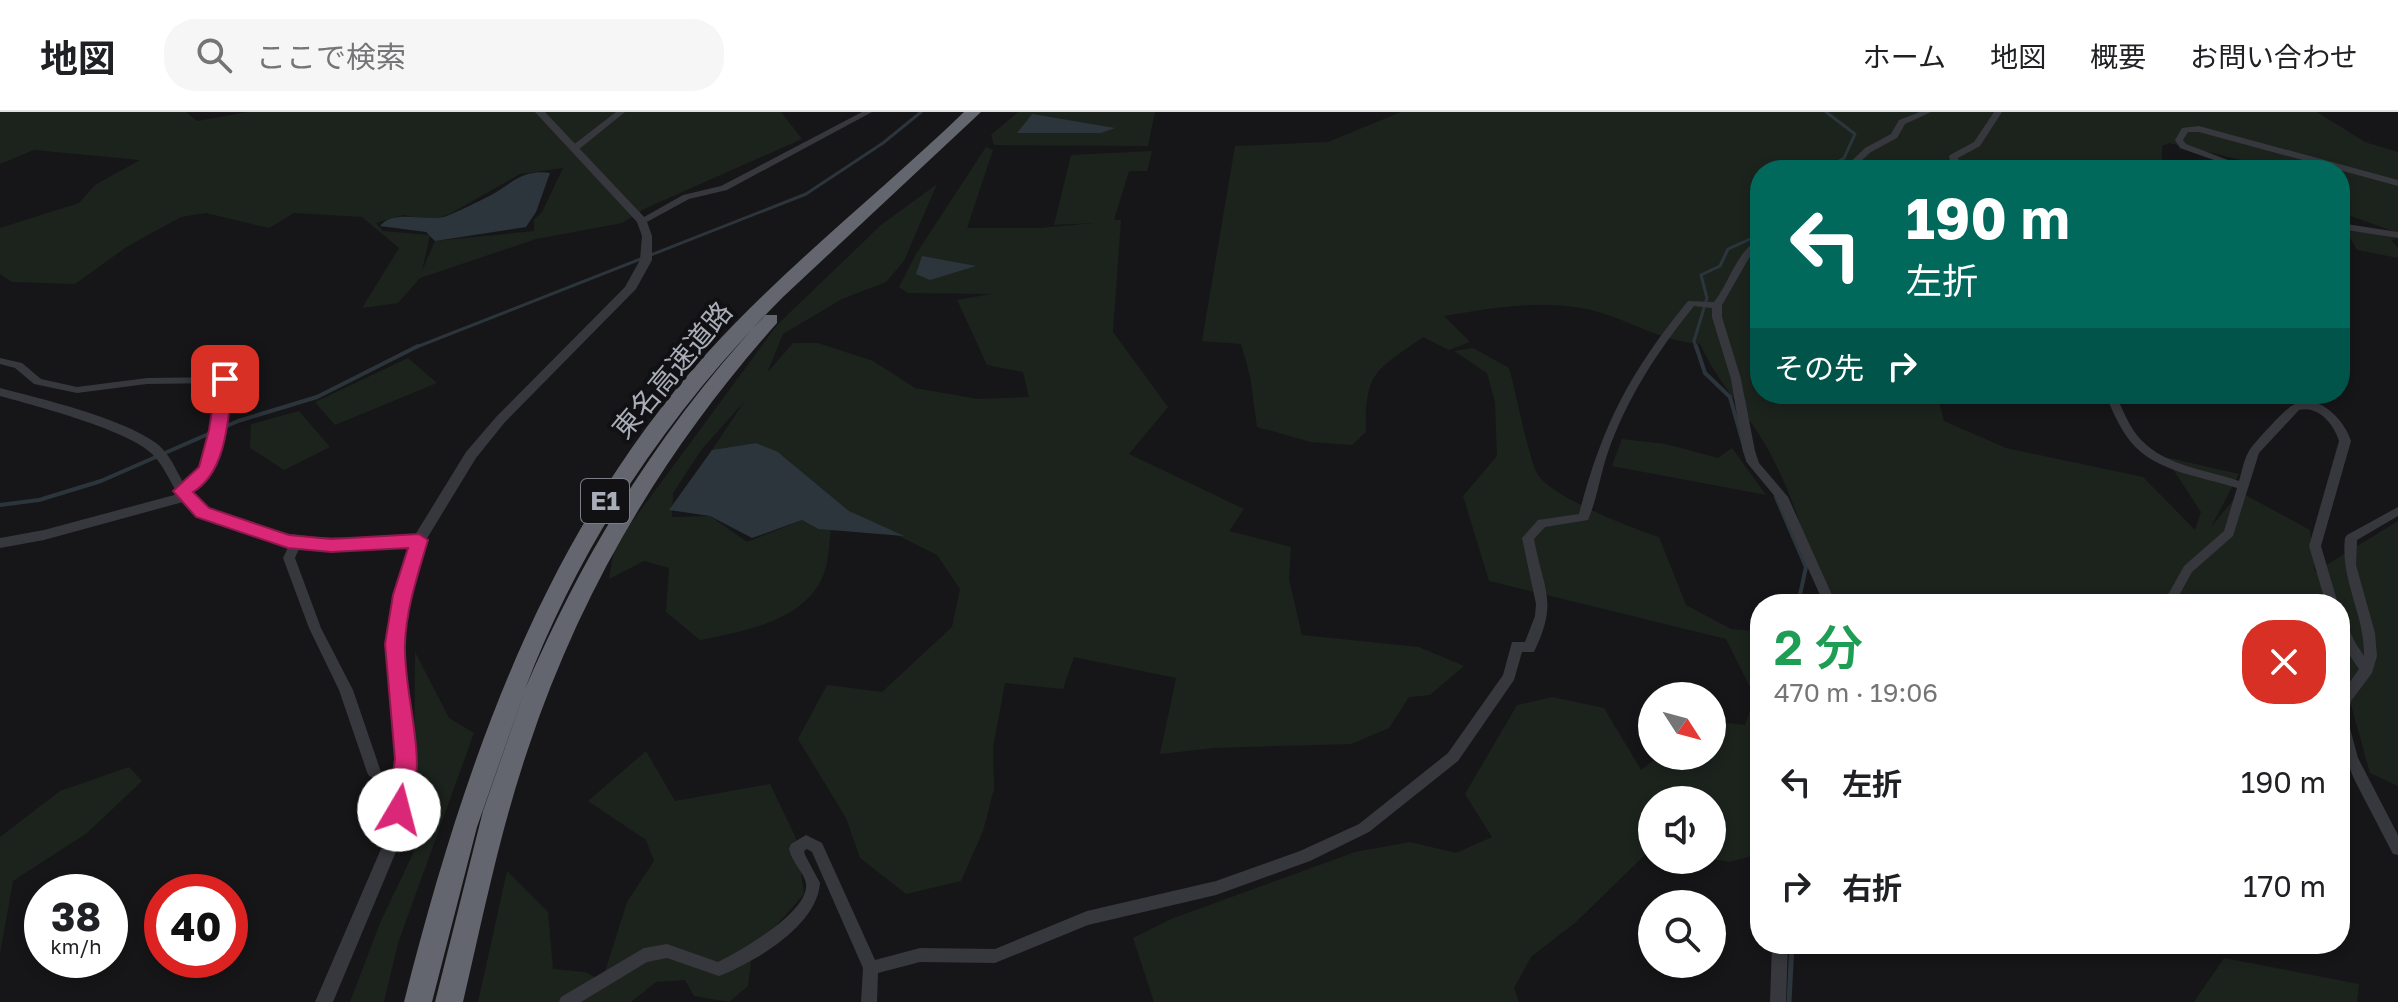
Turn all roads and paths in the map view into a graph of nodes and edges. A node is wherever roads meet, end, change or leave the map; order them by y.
1 (540, 112) edge
2 (621, 112) edge
3 (868, 112) edge
4 (973, 112) edge
5 (990, 112) edge
6 (1927, 112) edge
7 (1998, 112) edge
8 (575, 148) junction
9 (1857, 160) edge
10 (1954, 160) edge
11 (2222, 160) edge
12 (2313, 160) edge
13 (2350, 170) edge
14 (2398, 183) edge
15 (642, 221) junction
16 (2350, 228) edge
17 (2398, 235) edge
18 (1750, 250) edge
19 (1709, 304) junction
20 (0, 361) edge
21 (0, 392) edge
22 (2115, 404) edge
23 (2242, 486) junction
24 (184, 494) junction
25 (2398, 511) edge
26 (419, 540) junction
27 (296, 542) junction
28 (0, 543) edge
29 (1826, 594) edge
30 (2174, 594) edge
31 (2328, 594) edge
32 (2350, 645) edge
33 (2367, 669) junction
34 (2350, 693) edge
35 (2350, 750) edge
36 (374, 772) dead end
37 (2398, 849) edge
38 (1780, 954) edge
39 (871, 968) junction
40 (324, 1002) edge
41 (418, 1002) edge
42 (449, 1002) edge
43 (567, 1002) edge
44 (869, 1002) edge
45 (1778, 1002) edge

1 - 8 street
2 - 8 street
3 - 15 street
4 - 41 highway, 東名高速道路 / E1
5 - 42 highway, 東名高速道路 / E1
6 - 9 street
7 - 10 street
8 - 15 street
11 - 12 street
13 - 14 street
15 - 26 street
16 - 17 street
18 - 19 street
19 - 29 street
19 - 39 street
20 - 24 street
21 - 24 street
22 - 23 street
23 - 30 street
23 - 31 street
24 - 27 street
24 - 28 street
25 - 33 street
26 - 27 street
26 - 40 street
27 - 36 street
32 - 33 street
33 - 34 street
35 - 37 street
38 - 45 street
39 - 43 street
39 - 44 street

